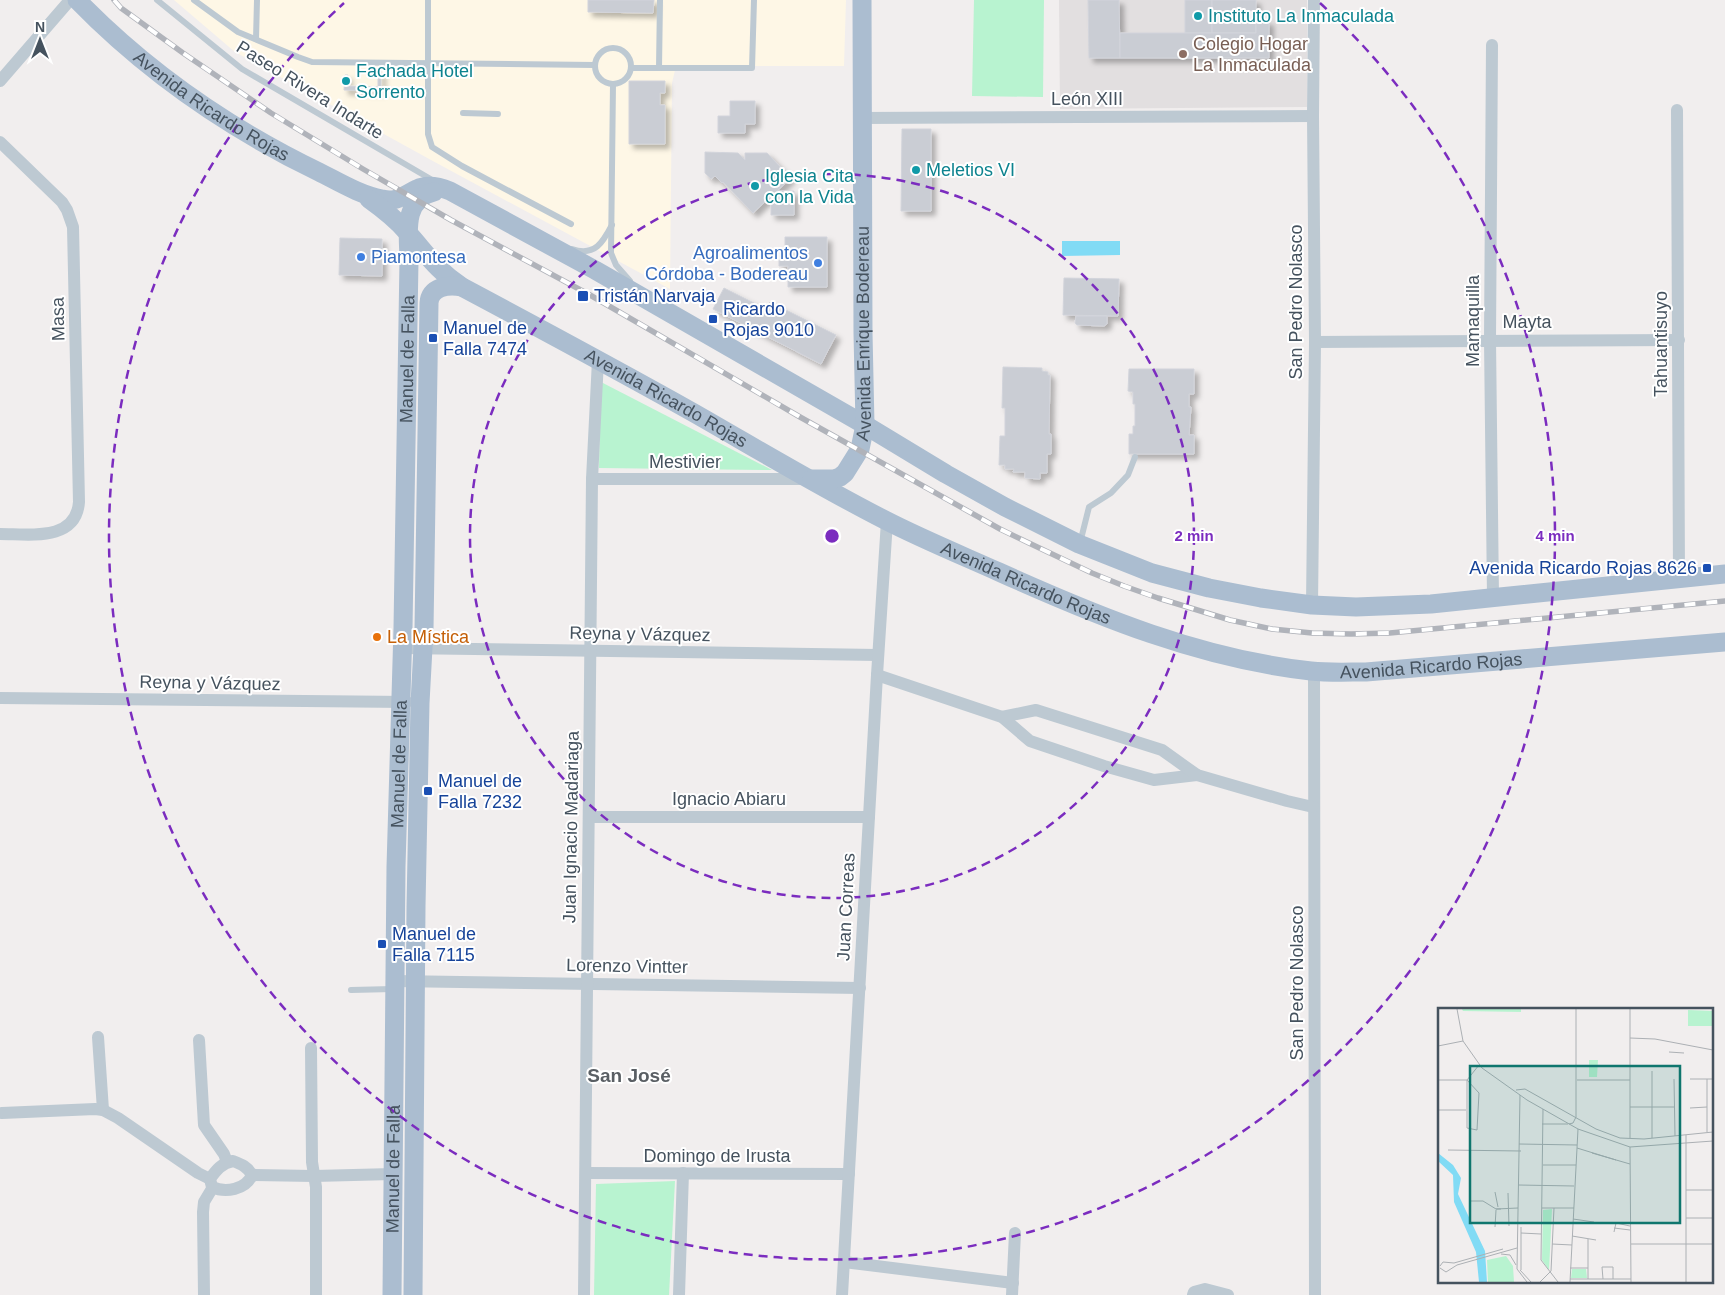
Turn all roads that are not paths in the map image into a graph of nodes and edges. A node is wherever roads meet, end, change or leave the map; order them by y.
1 (70, 0) edge
2 (76, 0) edge
3 (157, 0) edge
4 (194, 0) edge
5 (257, 0) edge
6 (428, 0) edge
7 (660, 0) edge
8 (754, 0) edge
9 (862, 0) edge
10 (1314, 0) edge
11 (256, 40) junction
12 (1492, 45) dead end
13 (428, 64) junction
14 (595, 65) junction
15 (631, 68) junction
16 (659, 68) junction
17 (0, 81) edge
18 (613, 84) junction
19 (1677, 110) dead end
20 (463, 113) dead end
21 (498, 114) dead end
22 (1312, 116) junction
23 (862, 118) junction
24 (0, 142) edge
25 (360, 192) junction
26 (455, 193) junction
27 (571, 224) dead end
28 (613, 224) junction
29 (408, 232) junction
30 (532, 235) junction
31 (462, 287) junction
32 (659, 307) junction
33 (1490, 340) junction
34 (1679, 340) junction
35 (1315, 342) junction
36 (598, 360) junction
37 (865, 425) junction
38 (1135, 457) dead end
39 (592, 479) junction
40 (808, 479) junction
41 (887, 521) junction
42 (0, 534) edge
43 (1079, 544) junction
44 (1725, 574) edge
45 (1679, 579) junction
46 (1492, 597) junction
47 (1312, 604) junction
48 (1725, 642) edge
49 (402, 648) junction
50 (422, 649) junction
51 (591, 651) junction
52 (878, 655) junction
53 (1314, 671) junction
54 (876, 676) junction
55 (0, 698) edge
56 (400, 702) junction
57 (420, 703) junction
58 (1002, 717) junction
59 (1197, 775) junction
60 (1313, 807) junction
61 (589, 817) junction
62 (869, 817) junction
63 (415, 981) junction
64 (587, 983) junction
65 (394, 985) junction
66 (860, 988) junction
67 (351, 990) dead end
68 (98, 1037) dead end
69 (199, 1040) dead end
70 (311, 1048) dead end
71 (103, 1110) junction
72 (2, 1114) dead end
73 (227, 1162) junction
74 (586, 1173) junction
75 (683, 1173) junction
76 (393, 1174) junction
77 (849, 1174) junction
78 (252, 1175) junction
79 (314, 1176) junction
80 (212, 1183) junction
81 (1015, 1233) dead end
82 (844, 1262) junction
83 (1012, 1289) edge
84 (204, 1295) edge
85 (316, 1295) edge
86 (392, 1295) edge
87 (413, 1295) edge
88 (584, 1295) edge
89 (679, 1295) edge
90 (842, 1295) edge
91 (1193, 1295) edge
92 (1228, 1295) edge
93 (1316, 1295) edge

1 - 17 street
2 - 25 main road, Avenida Ricardo Rojas
3 - 26 lane, Paseo Rivera Indarte
4 - 11 lane
5 - 11 lane
6 - 13 lane
7 - 16 lane
8 - 16 lane
9 - 23 main road, Avenida Enrique Bodereau
10 - 22 street, San Pedro Nolasco
11 - 13 lane
12 - 33 street, Mamaquilla
13 - 14 lane
13 - 27 lane
14 - 15 lane
14 - 18 lane
15 - 16 lane
15 - 18 lane
18 - 28 lane
19 - 34 street, Tahuantisuyo
20 - 21 lane
22 - 23 street, León XIII
22 - 35 street, San Pedro Nolasco
23 - 37 main road, Avenida Enrique Bodereau
24 - 42 street, Masa
25 - 26 main road, Avenida Ricardo Rojas
25 - 29 main road, Avenida Ricardo Rojas
26 - 29 main road
26 - 30 main road, Avenida Ricardo Rojas
28 - 30 lane
28 - 32 lane
29 - 31 main road, Avenida Ricardo Rojas
29 - 49 main road, Manuel de Falla
30 - 32 main road, Avenida Ricardo Rojas
31 - 36 main road, Avenida Ricardo Rojas
31 - 50 main road, Manuel de Falla
32 - 37 main road, Avenida Ricardo Rojas
33 - 34 street, Mayta
33 - 35 street, Mayta
33 - 46 street, Mamaquilla
34 - 45 street, Tahuantisuyo
35 - 47 street, San Pedro Nolasco
36 - 39 street, Juan Ignacio Madariaga
36 - 40 main road, Avenida Ricardo Rojas
37 - 40 main road, Avenida Enrique Bodereau
37 - 43 main road, Avenida Ricardo Rojas
38 - 43 lane
39 - 40 street, Mestivier
39 - 51 street, Juan Ignacio Madariaga
40 - 41 main road, Avenida Ricardo Rojas
41 - 52 street, Juan Correas
41 - 53 main road, Avenida Ricardo Rojas
43 - 47 main road, Avenida Ricardo Rojas
44 - 45 main road, Avenida Ricardo Rojas
45 - 46 main road, Avenida Ricardo Rojas
46 - 47 main road, Avenida Ricardo Rojas
48 - 53 main road, Avenida Ricardo Rojas
49 - 50 street, Reyna y Vázquez
49 - 56 main road, Manuel de Falla
50 - 51 street, Reyna y Vázquez
50 - 57 main road, Manuel de Falla
51 - 52 street, Reyna y Vázquez
51 - 61 street, Juan Ignacio Madariaga
52 - 54 street, Juan Correas
53 - 60 street, San Pedro Nolasco
54 - 58 street
54 - 62 street, Juan Correas
55 - 56 street, Reyna y Vázquez
56 - 57 street, Reyna y Vázquez
56 - 65 main road, Manuel de Falla
57 - 63 main road, Manuel de Falla
58 - 59 street
58 - 59 street
59 - 60 street
60 - 93 street, San Pedro Nolasco
61 - 62 street, Ignacio Abiaru
61 - 64 street, Juan Ignacio Madariaga
62 - 66 street, Juan Correas
63 - 64 street, Lorenzo Vintter
63 - 65 street, Lorenzo Vintter
63 - 87 main road, Manuel de Falla
64 - 66 street, Lorenzo Vintter
64 - 74 street, Juan Ignacio Madariaga
65 - 67 lane
65 - 76 main road, Manuel de Falla
66 - 77 street, Juan Correas
68 - 71 street
69 - 73 street
70 - 79 street
71 - 72 street
71 - 80 street
73 - 78 street
73 - 80 street
74 - 75 street, Domingo de Irusta
74 - 88 street, Juan Ignacio Madariaga
75 - 77 street, Domingo de Irusta
75 - 89 street
76 - 79 street
76 - 86 main road, Manuel de Falla
77 - 82 street, Juan Correas
78 - 79 street
78 - 80 street
79 - 85 street
80 - 84 street
81 - 83 street
82 - 83 street
82 - 90 street, Juan Correas
91 - 92 street

